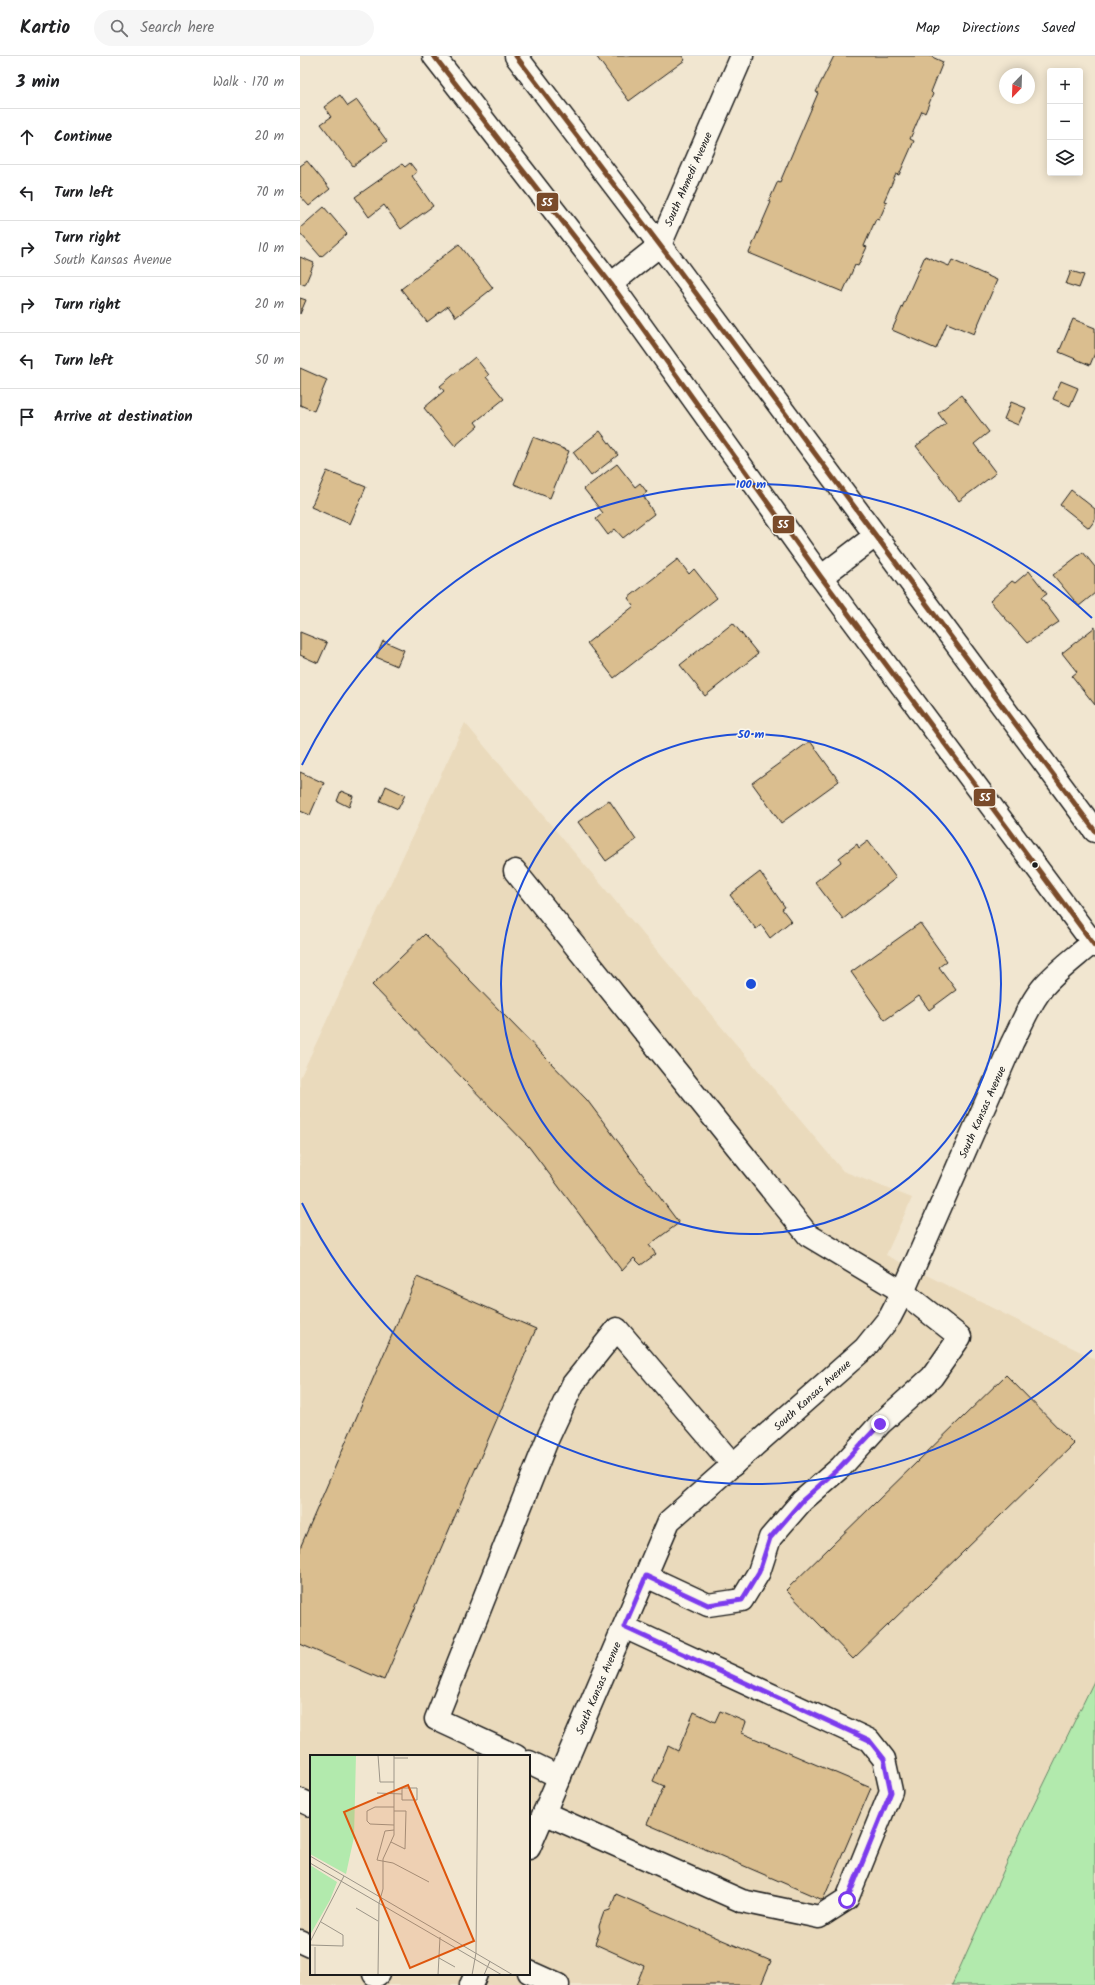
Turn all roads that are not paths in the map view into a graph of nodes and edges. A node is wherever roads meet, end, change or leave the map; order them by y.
1 (434, 56) edge
2 (516, 56) edge
3 (742, 56) edge
4 (660, 245) junction
5 (611, 284) junction
6 (875, 536) junction
7 (821, 577) junction
8 (1095, 831) edge
9 (515, 872) dead end
10 (1094, 943) edge
11 (904, 1292) junction
12 (733, 1466) junction
13 (646, 1576) junction
14 (624, 1627) junction
15 (514, 1755) edge
16 (530, 1762) edge
17 (560, 1776) junction
18 (300, 1800) edge
19 (310, 1805) edge
20 (544, 1813) junction
21 (530, 1846) edge
22 (300, 1941) edge
23 (310, 1946) edge
24 (530, 1972) edge
25 (476, 1975) edge
26 (471, 1985) edge
27 (558, 1985) edge

1 - 5 street
2 - 4 street
3 - 4 street, South Ahmedi Avenue
4 - 5 street, South Ahmedi Avenue
4 - 6 street
5 - 7 street
6 - 7 street
6 - 8 street
7 - 10 street
9 - 11 street
10 - 11 street, South Kansas Avenue
11 - 12 street, South Kansas Avenue
11 - 13 street
12 - 13 street, South Kansas Avenue
12 - 15 street
13 - 14 street, South Kansas Avenue
14 - 17 street, South Kansas Avenue
14 - 20 street
16 - 17 street
17 - 20 street, South Kansas Avenue
18 - 19 street
20 - 21 street, South Kansas Avenue
22 - 23 street
24 - 27 street
25 - 26 street

